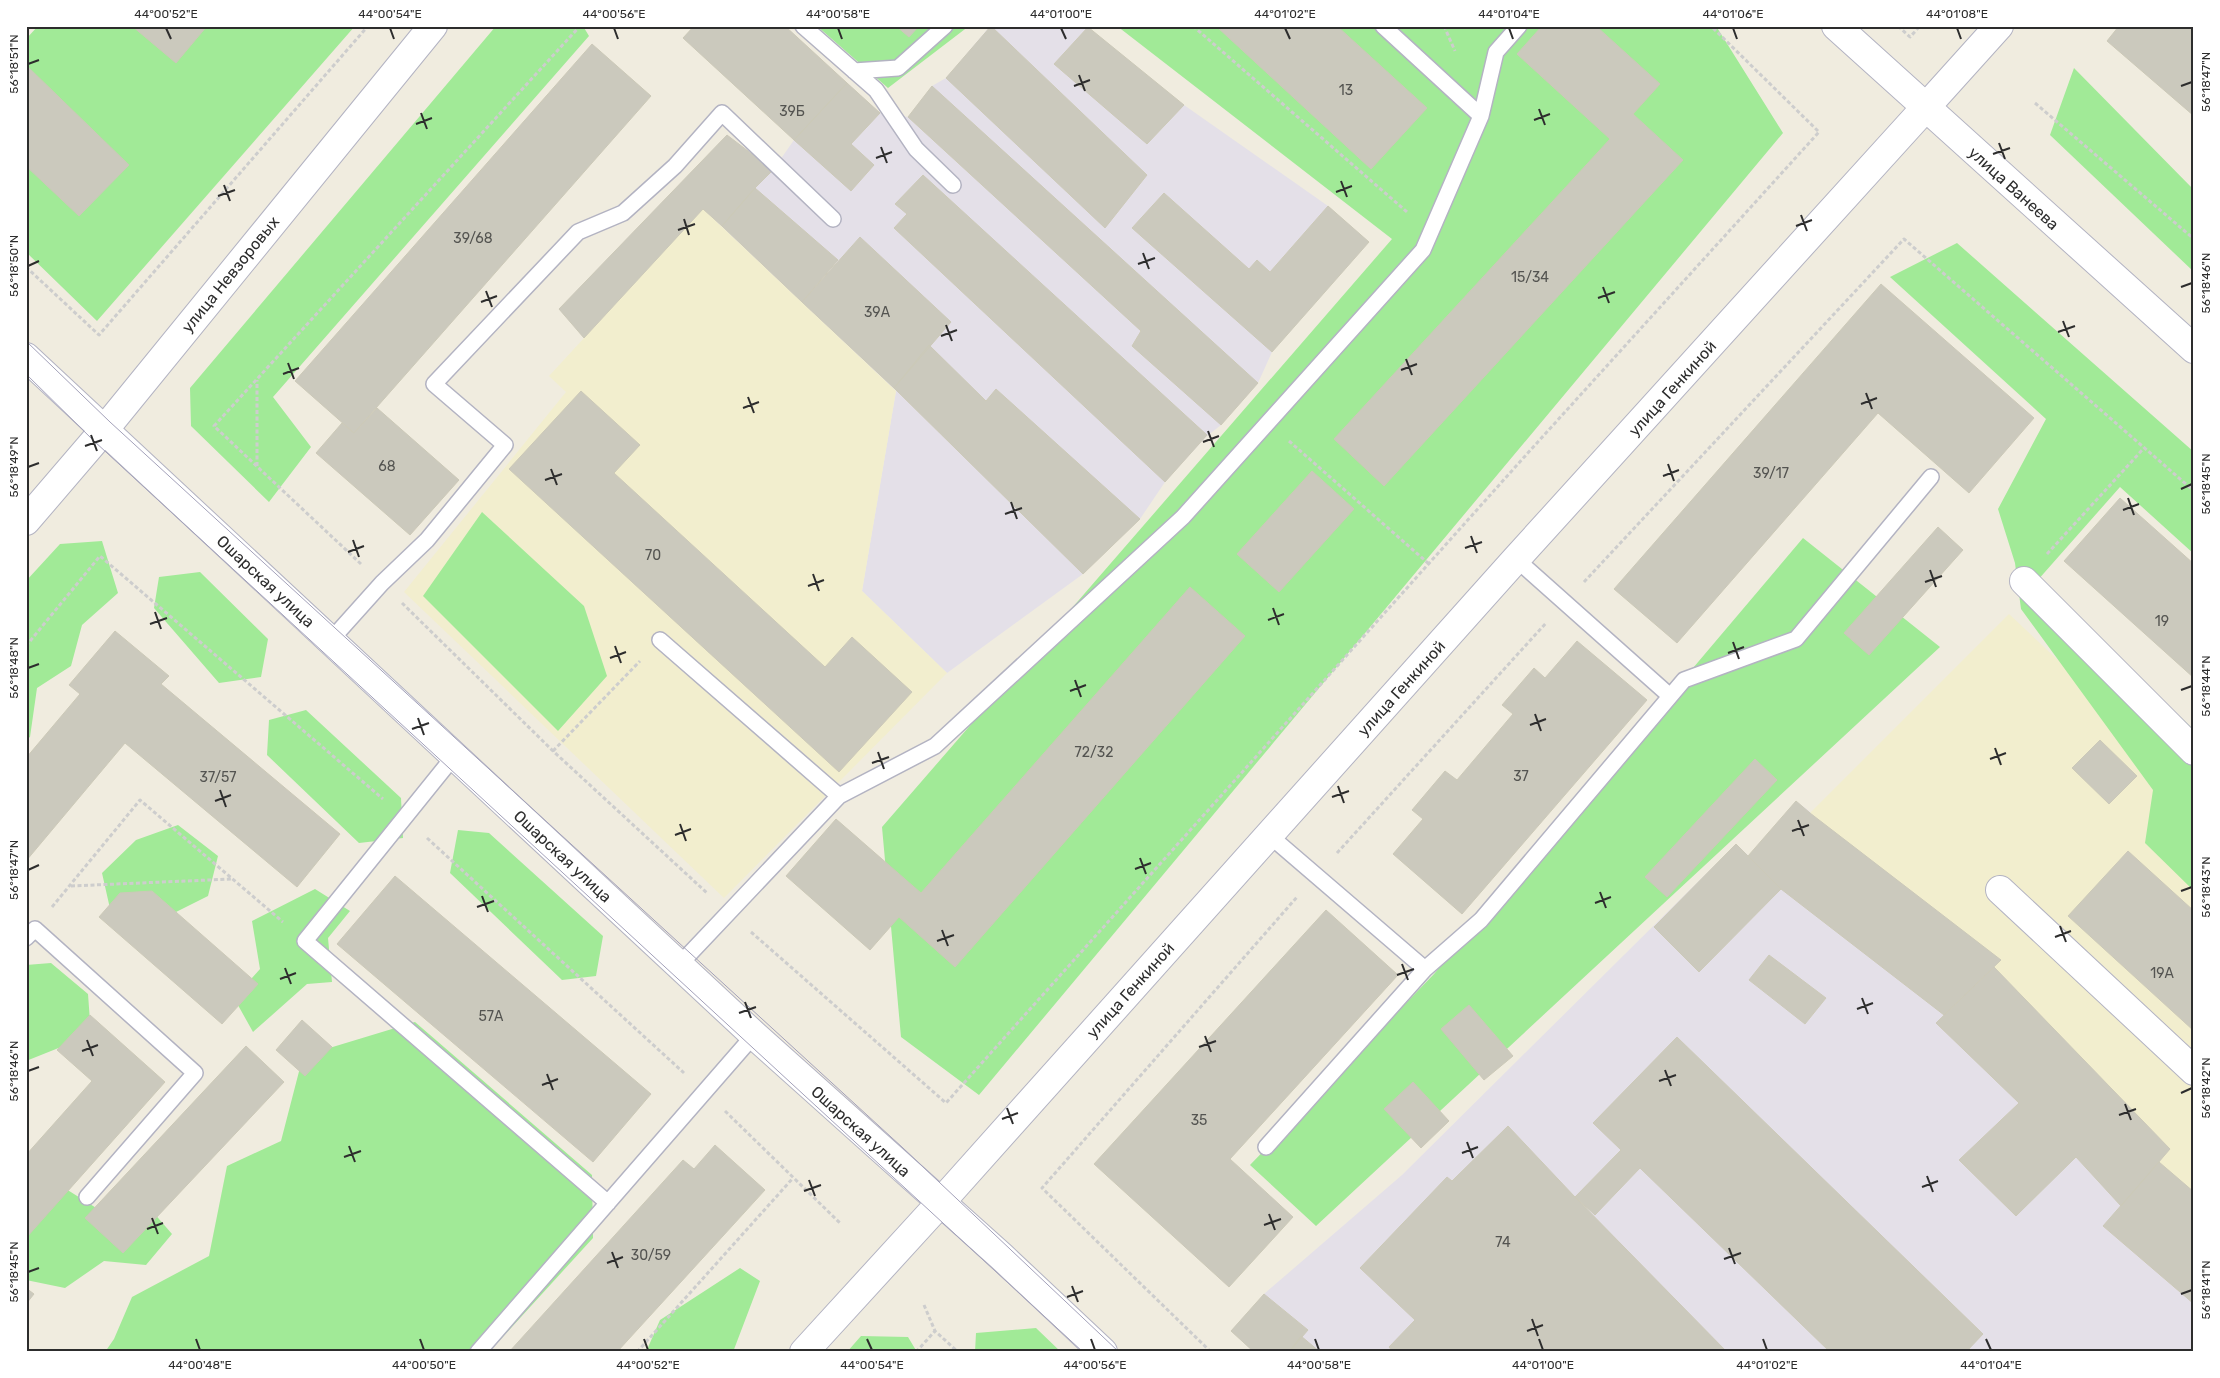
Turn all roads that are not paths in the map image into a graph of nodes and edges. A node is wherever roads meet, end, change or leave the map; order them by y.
1 (803, 26) edge
2 (945, 26) edge
3 (1383, 26) edge
4 (1519, 26) edge
5 (1836, 26) edge
6 (2000, 26) edge
7 (431, 27) edge
8 (854, 71) junction
9 (1926, 107) junction
10 (1481, 116) junction
11 (953, 185) dead end
12 (834, 219) dead end
13 (2194, 349) edge
14 (26, 357) edge
15 (104, 430) junction
16 (1932, 477) dead end
17 (26, 521) edge
18 (1516, 559) junction
19 (2024, 580) road end
20 (660, 640) road end
21 (330, 641) junction
22 (1670, 696) junction
23 (2194, 751) edge
24 (455, 755) junction
25 (839, 796) junction
26 (1269, 835) junction
27 (2000, 890) dead end
28 (30, 934) edge
29 (680, 964) junction
30 (1425, 970) junction
31 (754, 1035) junction
32 (2194, 1071) edge
33 (1266, 1147) dead end
34 (87, 1197) dead end
35 (940, 1202) junction
36 (608, 1203) junction
37 (478, 1352) edge
38 (804, 1352) edge
39 (1104, 1352) edge

1 - 8 lane
2 - 8 lane
3 - 10 lane
4 - 10 lane
5 - 9 street, улица Ванеева
6 - 9 street, улица Генкиной
7 - 15 street, улица Невзоровых
8 - 11 lane
9 - 13 street, улица Ванеева
9 - 18 street, улица Генкиной
10 - 25 lane
12 - 21 lane
14 - 15 street, Ошарская улица
15 - 17 street, улица Невзоровых
15 - 21 street, Ошарская улица
16 - 22 lane
18 - 22 lane
18 - 26 street, улица Генкиной
19 - 23 street
20 - 25 lane
21 - 24 street, Ошарская улица
22 - 30 lane
24 - 29 street, Ошарская улица
24 - 36 lane
25 - 29 lane
26 - 30 lane
26 - 35 street, улица Генкиной
27 - 32 street
28 - 34 lane
29 - 31 street, Ошарская улица
30 - 33 lane
31 - 35 street, Ошарская улица
31 - 36 lane
35 - 38 street, улица Генкиной
35 - 39 street, Ошарская улица
36 - 37 lane

